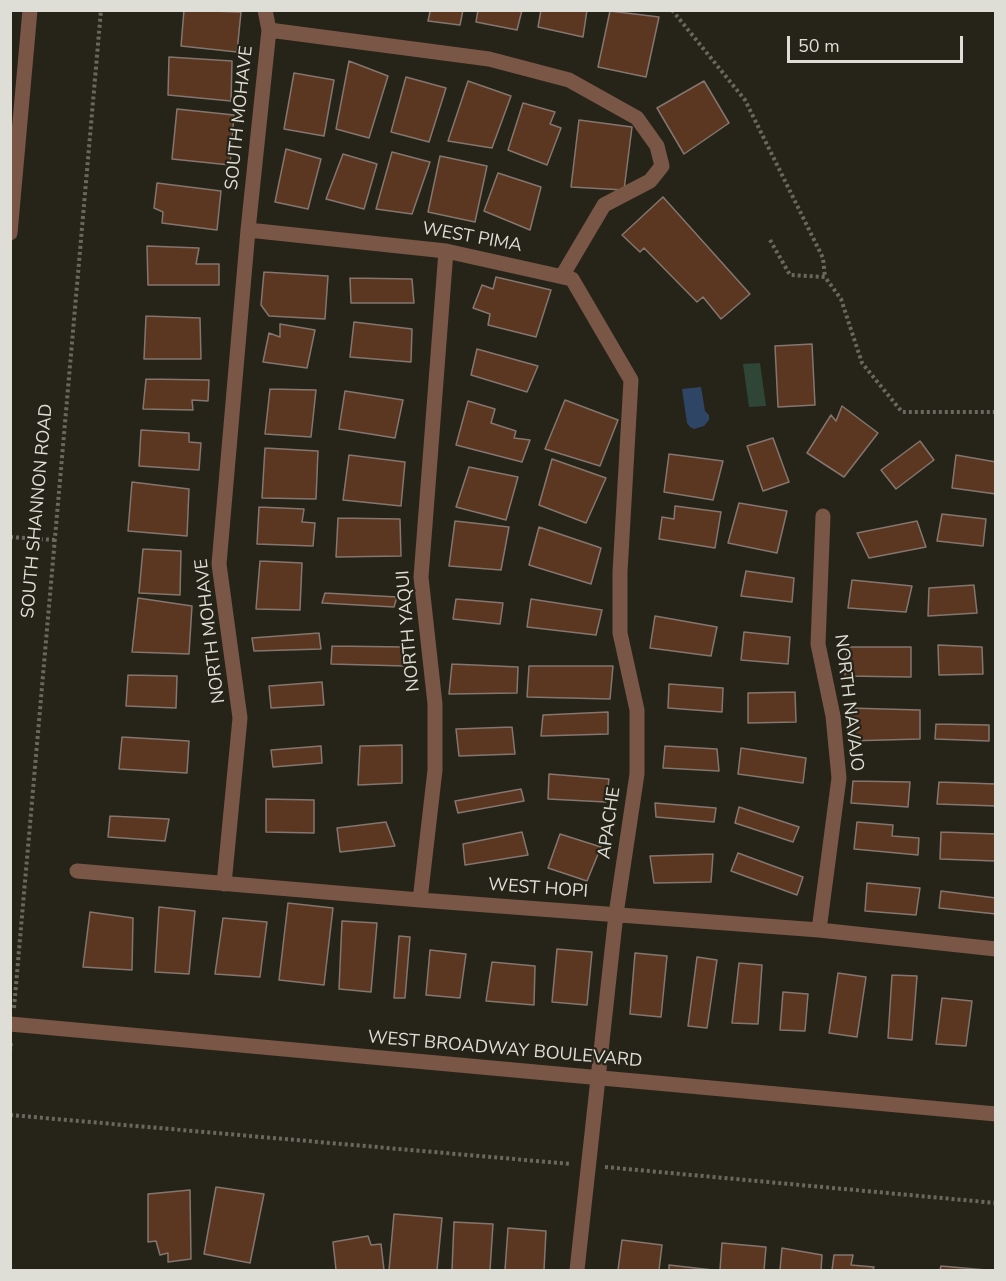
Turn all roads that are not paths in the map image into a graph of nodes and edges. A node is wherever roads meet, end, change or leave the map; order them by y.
1 (30, 10) edge
2 (265, 10) edge
3 (269, 30) junction
4 (248, 230) junction
5 (10, 232) edge
6 (446, 250) junction
7 (562, 276) junction
8 (823, 516) dead end
9 (76, 871) dead end
10 (224, 884) junction
11 (420, 900) junction
12 (616, 914) junction
13 (819, 930) junction
14 (996, 949) edge
15 (12, 1024) edge
16 (600, 1078) junction
17 (996, 1114) edge
18 (577, 1270) edge

1 - 5 street
2 - 3 street, SOUTH MOHAVE
3 - 4 street, SOUTH MOHAVE
3 - 7 street
4 - 6 street, WEST PIMA
4 - 10 street, NORTH MOHAVE
6 - 7 street, WEST PIMA
6 - 11 street, NORTH YAQUI
7 - 12 street, APACHE
8 - 13 street, NORTH NAVAJO
9 - 10 street, WEST HOPI
10 - 11 street, WEST HOPI
11 - 12 street, WEST HOPI
12 - 13 street, WEST HOPI
12 - 16 street, APACHE
13 - 14 street, WEST HOPI
15 - 16 street, WEST BROADWAY BOULEVARD
16 - 17 street, WEST BROADWAY BOULEVARD
16 - 18 street, APACHE

